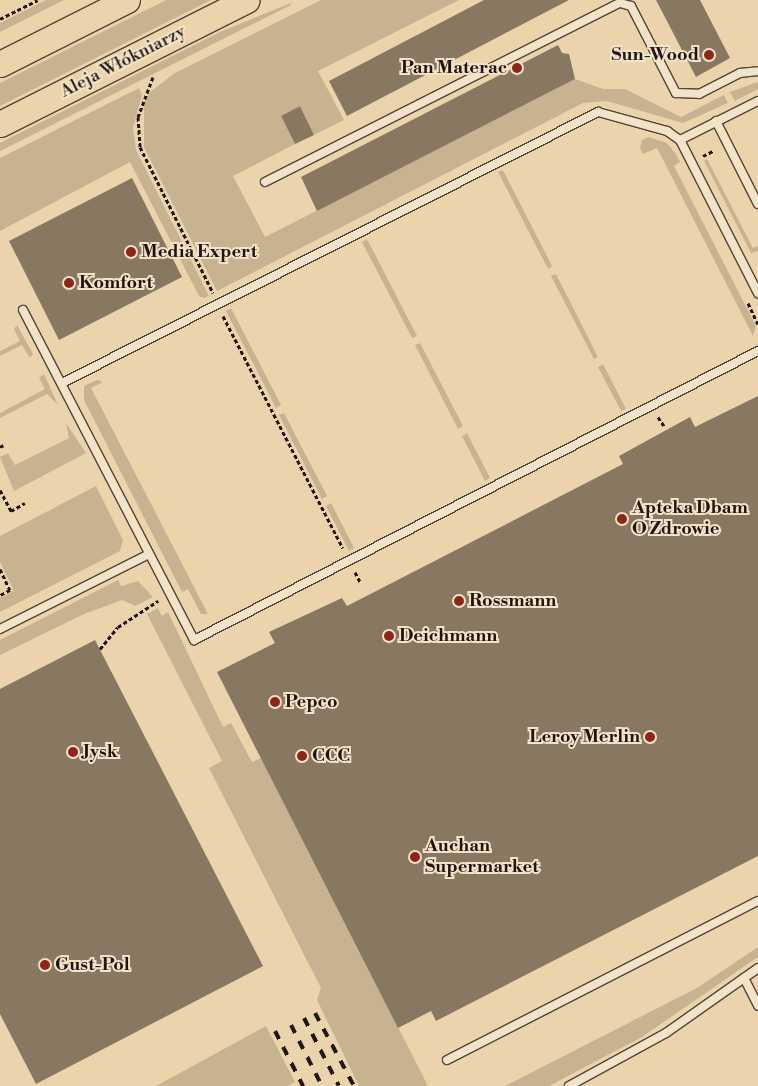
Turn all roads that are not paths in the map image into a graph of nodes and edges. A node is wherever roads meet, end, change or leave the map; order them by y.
1 (127, 0) edge
2 (247, 0) edge
3 (0, 64) edge
4 (758, 71) edge
5 (758, 101) edge
6 (716, 121) junction
7 (0, 124) edge
8 (680, 140) junction
9 (265, 182) dead end
10 (758, 204) edge
11 (757, 290) edge
12 (23, 310) dead end
13 (758, 351) edge
14 (62, 383) junction
15 (149, 554) junction
16 (0, 629) edge
17 (758, 901) edge
18 (758, 968) edge
19 (744, 978) junction
20 (758, 1006) edge
21 (447, 1060) dead end
22 (568, 1086) edge

1 - 3 main road
2 - 7 main road, Aleja Włókniarzy
4 - 9 lane
5 - 6 lane
6 - 8 lane
6 - 10 lane
8 - 11 lane
8 - 14 lane
12 - 14 lane
13 - 15 lane
14 - 15 lane
15 - 16 lane
17 - 21 lane
18 - 19 lane
19 - 20 lane
19 - 22 lane

